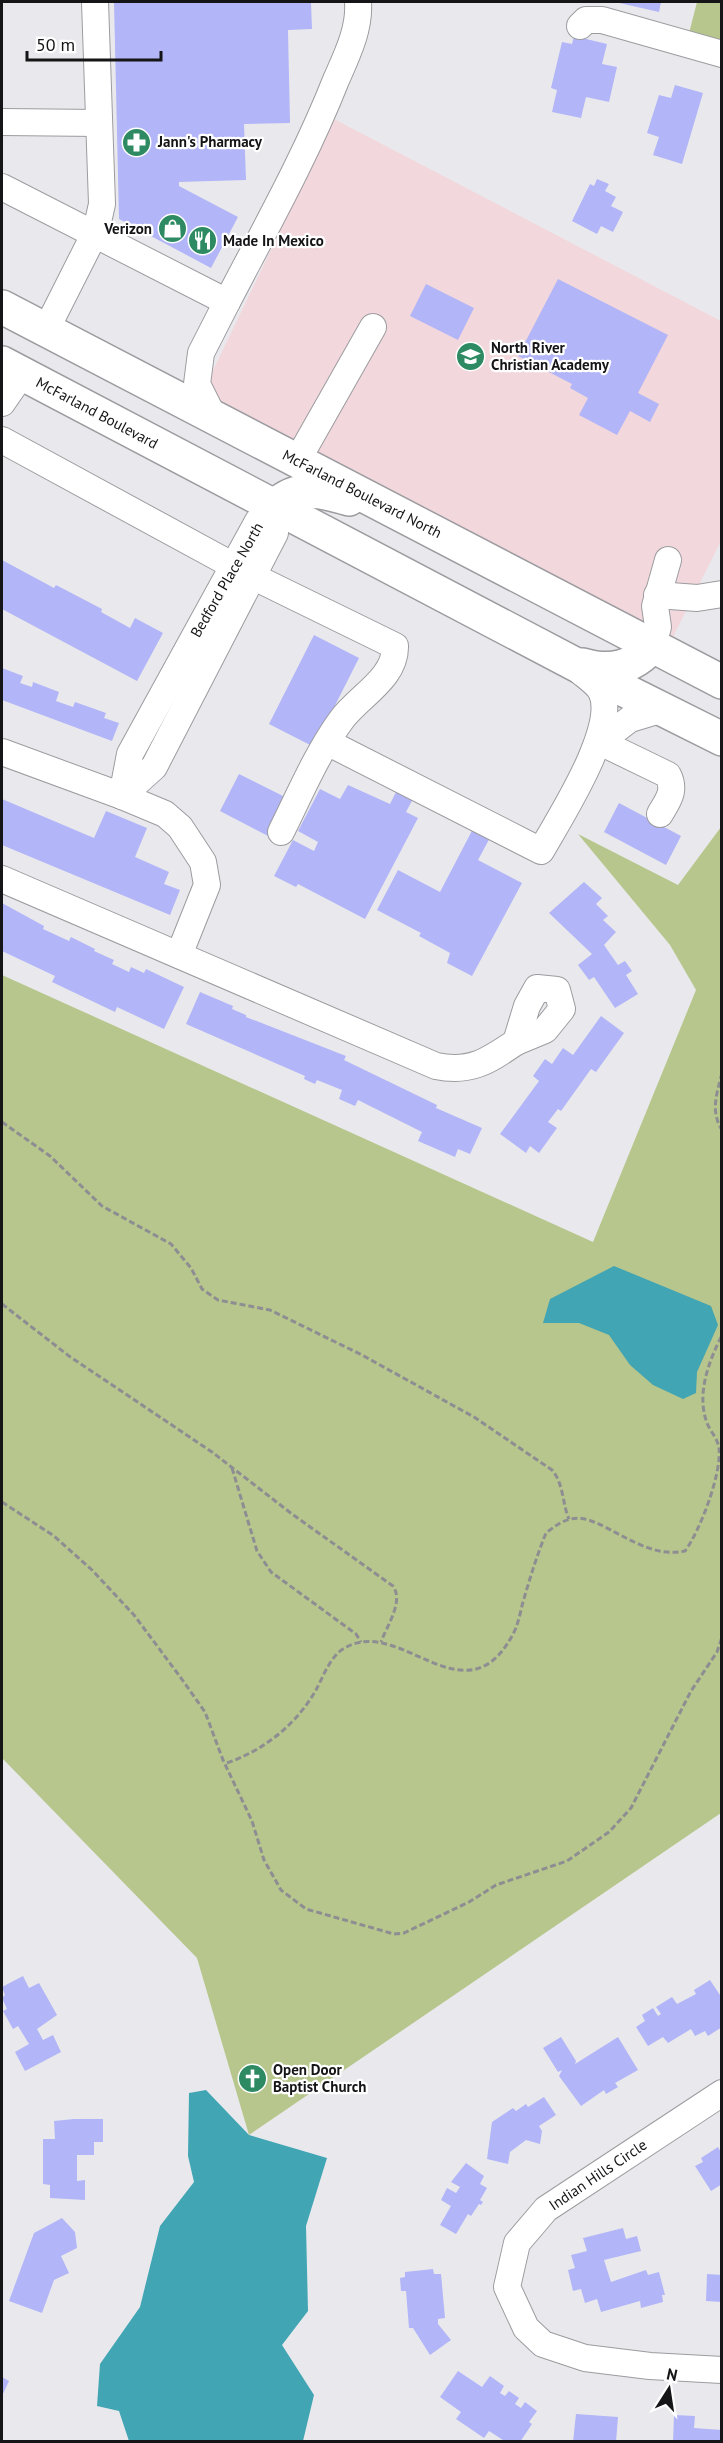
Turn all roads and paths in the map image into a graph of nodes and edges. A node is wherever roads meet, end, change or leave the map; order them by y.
1 (95, 2) edge
2 (358, 2) edge
3 (580, 26) dead end
4 (722, 54) edge
5 (2, 122) edge
6 (99, 123) junction
7 (2, 187) edge
8 (94, 234) junction
9 (227, 302) junction
10 (2, 307) edge
11 (373, 327) dead end
12 (46, 330) junction
13 (12, 369) edge
14 (2, 403) edge
15 (212, 414) junction
16 (2, 440) edge
17 (297, 461) junction
18 (193, 464) junction
19 (275, 506) junction
20 (400, 514) junction
21 (668, 560) dead end
22 (244, 571) junction
23 (722, 594) edge
24 (657, 595) junction
25 (652, 645) junction
26 (572, 663) junction
27 (722, 682) edge
28 (663, 709) junction
29 (722, 738) edge
30 (327, 742) junction
31 (600, 742) junction
32 (2, 752) edge
33 (122, 796) junction
34 (660, 814) dead end
35 (280, 832) dead end
36 (2, 879) edge
37 (179, 955) junction
38 (516, 1041) dead end
39 (722, 1073) edge
40 (2, 1122) edge
41 (722, 1130) edge
42 (2, 1304) edge
43 (722, 1335) edge
44 (231, 1467) junction
45 (2, 1502) edge
46 (569, 1519) junction
47 (722, 1637) edge
48 (381, 1641) junction
49 (361, 1642) junction
50 (227, 1763) dead end
51 (722, 2093) edge
52 (722, 2370) edge

1 - 6 street
2 - 9 street
3 - 4 street
5 - 6 street
6 - 8 street
7 - 8 street
8 - 9 street
8 - 12 street
9 - 15 street
10 - 12 highway, McFarland Boulevard North
11 - 17 street
12 - 15 highway, McFarland Boulevard North
13 - 14 street
13 - 18 highway, McFarland Boulevard
15 - 17 highway, McFarland Boulevard North
16 - 22 street
17 - 18 highway
17 - 20 highway, McFarland Boulevard North
18 - 19 highway
19 - 20 highway
19 - 22 street, Bedford Place North
19 - 26 highway
20 - 25 highway, McFarland Boulevard North
21 - 24 street
22 - 30 street
22 - 33 street, Bedford Place North
23 - 24 street
24 - 25 street
25 - 26 highway
25 - 27 highway, McFarland Boulevard North
26 - 28 highway
26 - 31 street
28 - 29 highway
28 - 31 street
30 - 31 street
30 - 35 street
31 - 34 street
32 - 33 street
33 - 37 street
36 - 37 street
37 - 38 street
39 - 41 path
40 - 46 path
42 - 44 path
43 - 46 path
44 - 48 path
44 - 49 path
45 - 47 path
46 - 48 path
48 - 49 path
49 - 50 path
51 - 52 street, Indian Hills Circle

